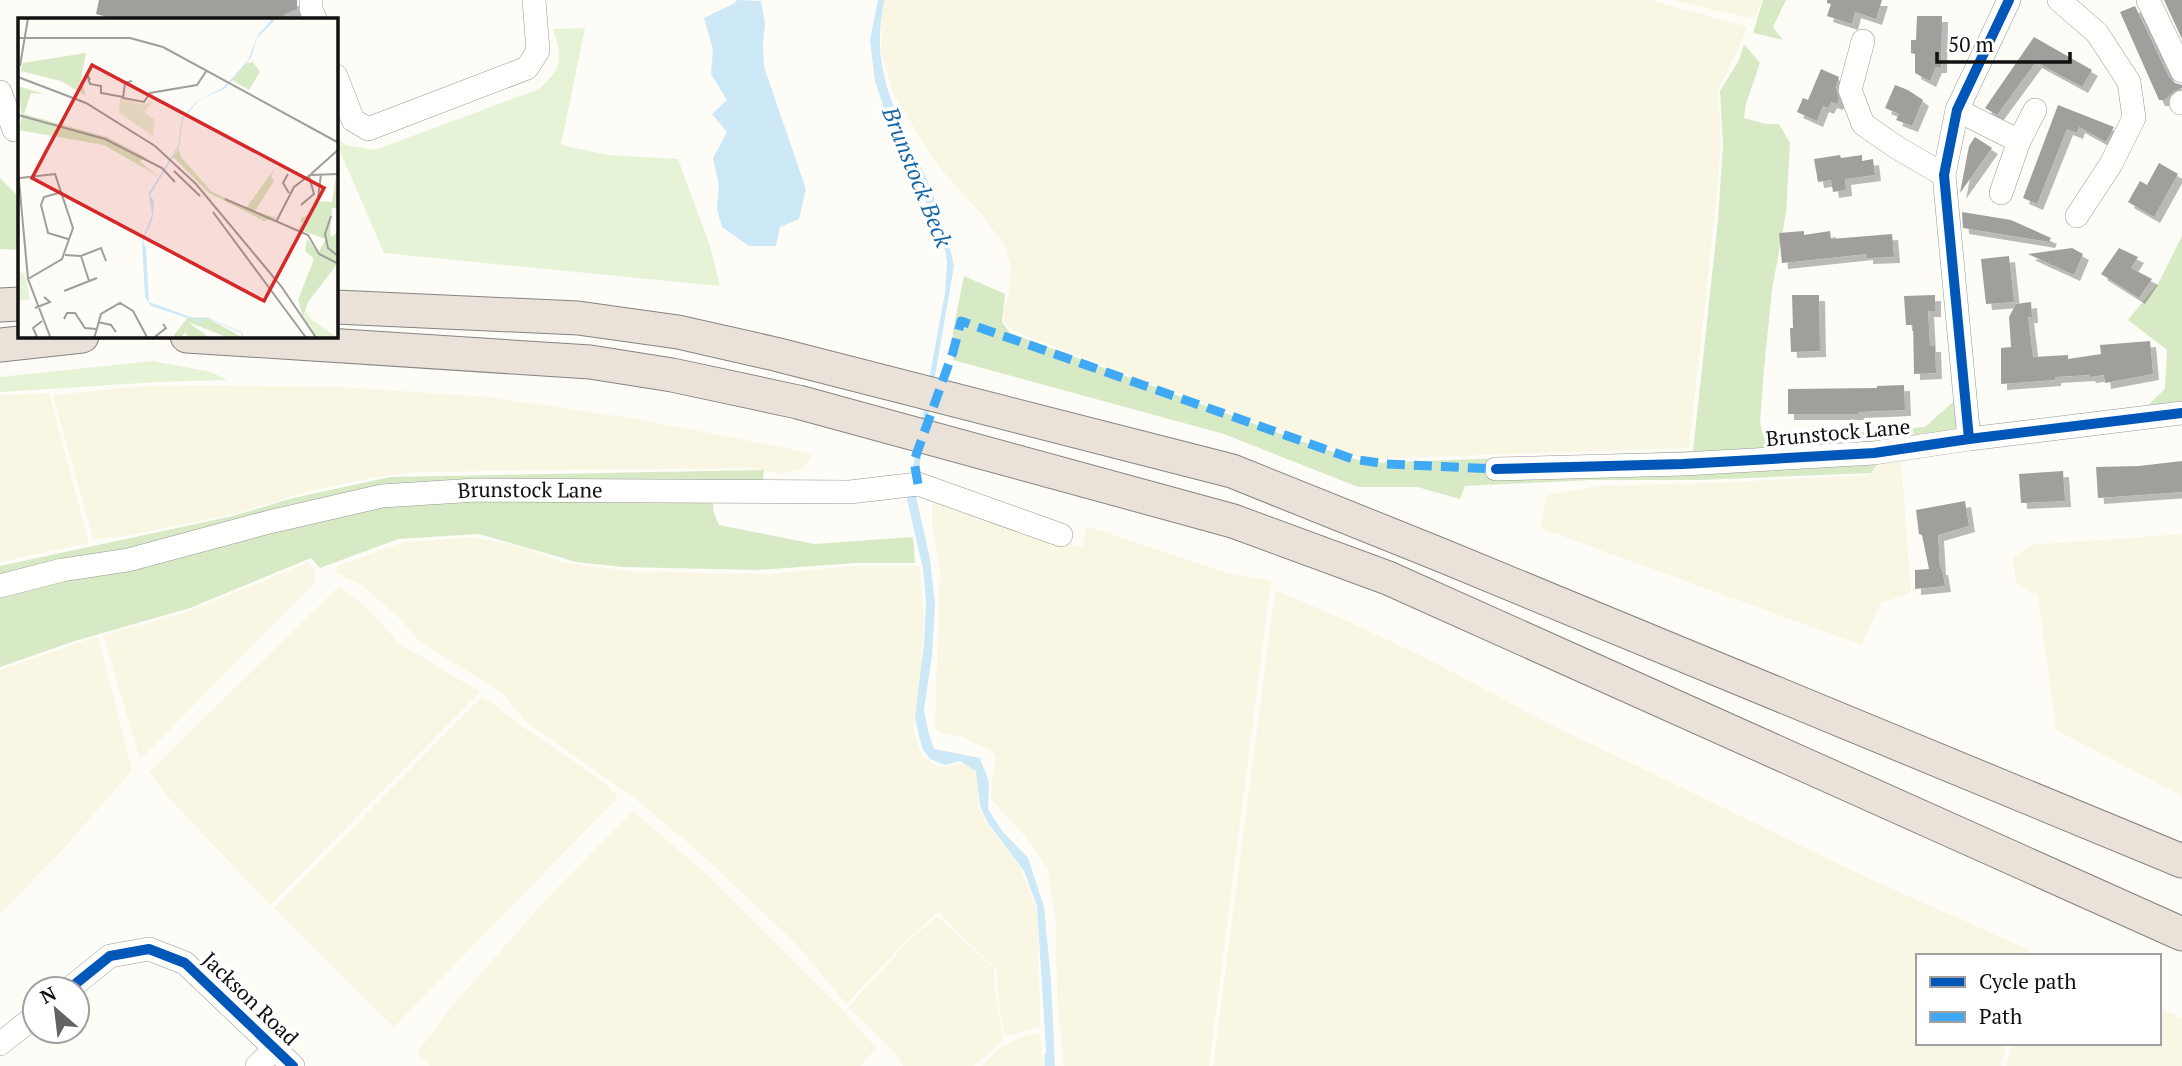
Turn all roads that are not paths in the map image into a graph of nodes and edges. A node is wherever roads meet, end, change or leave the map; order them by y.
1 (311, 0) edge
2 (534, 0) edge
3 (2009, 0) edge
4 (2059, 0) edge
5 (2148, 0) edge
6 (315, 18) edge
7 (1863, 41) dead end
8 (2182, 71) edge
9 (18, 83) edge
10 (338, 88) edge
11 (0, 90) edge
12 (1957, 110) junction
13 (2035, 110) dead end
14 (343, 117) edge
15 (18, 129) edge
16 (2019, 141) junction
17 (1944, 175) junction
18 (2001, 193) dead end
19 (2077, 216) dead end
20 (18, 304) edge
21 (0, 305) edge
22 (338, 307) edge
23 (64, 338) edge
24 (218, 338) edge
25 (0, 345) edge
26 (2182, 413) edge
27 (1969, 439) junction
28 (1496, 469) dead end
29 (1061, 535) dead end
30 (0, 586) edge
31 (2182, 861) edge
32 (2182, 934) edge
33 (86, 975) edge
34 (21, 1027) edge
35 (0, 1044) edge
36 (274, 1049) junction
37 (257, 1066) edge
38 (292, 1066) edge

1 - 6 street
2 - 14 street
3 - 12 street
4 - 19 street
5 - 8 street
7 - 17 street
9 - 11 street
10 - 14 street
11 - 15 street
12 - 16 street
12 - 17 street
13 - 16 street
16 - 18 street
17 - 27 street
20 - 21 highway
22 - 31 highway
23 - 25 highway
24 - 32 highway
26 - 27 street, Brunstock Lane
27 - 28 street, Brunstock Lane
29 - 30 street, Brunstock Lane
33 - 36 street, Jackson Road
34 - 35 street
36 - 37 street
36 - 38 street, Jackson Road

